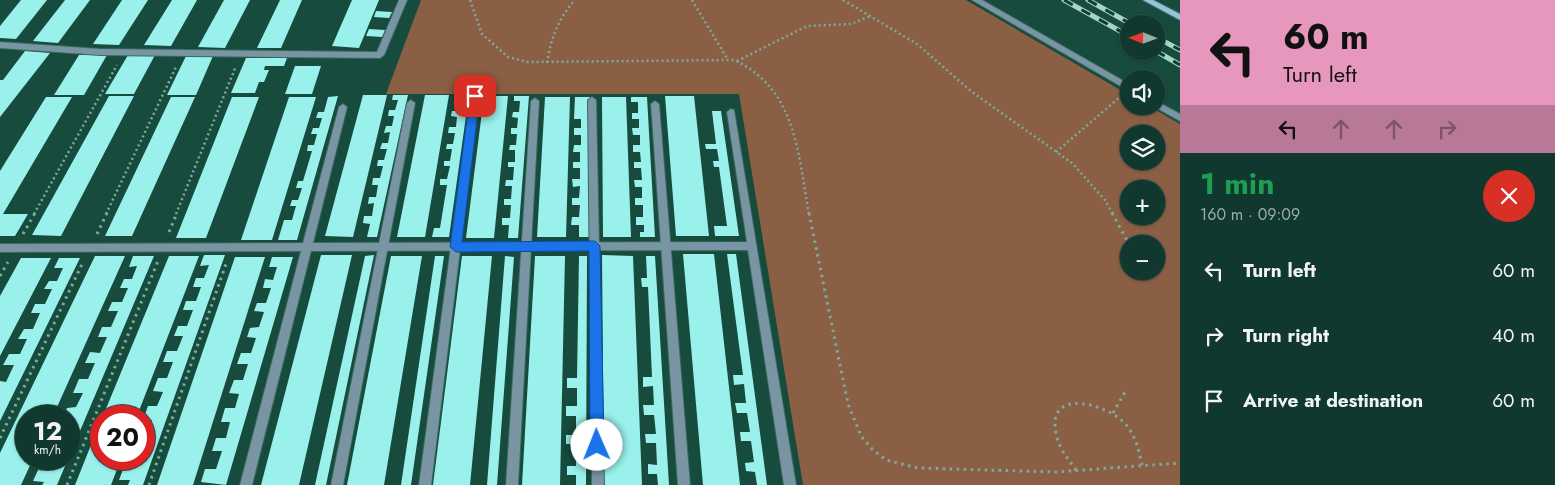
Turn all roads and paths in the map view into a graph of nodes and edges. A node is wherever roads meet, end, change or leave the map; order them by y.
1 (403, 0) edge
2 (470, 0) edge
3 (575, 0) edge
4 (692, 0) edge
5 (843, 0) edge
6 (976, 0) edge
7 (1147, 0) edge
8 (870, 16) junction
9 (1180, 17) edge
10 (0, 45) edge
11 (125, 52) junction
12 (242, 54) junction
13 (728, 60) junction
14 (736, 61) junction
15 (547, 63) junction
16 (1120, 83) edge
17 (475, 96) dead end
18 (1120, 98) edge
19 (592, 100) dead end
20 (535, 101) dead end
21 (410, 103) dead end
22 (655, 104) dead end
23 (343, 107) dead end
24 (1165, 109) edge
25 (731, 112) dead end
26 (1180, 118) edge
27 (1056, 152) junction
28 (1124, 235) edge
29 (595, 246) junction
30 (665, 246) junction
31 (752, 246) junction
32 (307, 247) junction
33 (383, 247) junction
34 (456, 247) junction
35 (526, 247) junction
36 (0, 248) edge
37 (16, 248) junction
38 (163, 248) junction
39 (231, 248) junction
40 (0, 276) edge
41 (1125, 392) dead end
42 (1113, 413) junction
43 (1180, 462) edge
44 (1142, 465) junction
45 (1077, 471) junction
46 (67, 485) edge
47 (149, 485) edge
48 (246, 485) edge
49 (337, 485) edge
50 (425, 485) edge
51 (512, 485) edge
52 (598, 485) edge
53 (684, 485) edge
54 (790, 485) edge

1 - 12 street
2 - 15 path
3 - 15 path
4 - 13 path
5 - 8 path
6 - 16 street
7 - 9 street
8 - 14 path
8 - 27 path
10 - 11 street
11 - 12 street
11 - 37 path
12 - 38 path
13 - 14 path
13 - 15 path
14 - 45 path
17 - 34 street
18 - 27 path
19 - 29 street
20 - 35 street
21 - 33 street
22 - 30 street
23 - 32 street
24 - 26 street
25 - 31 street
27 - 28 path
29 - 30 street
29 - 35 street
29 - 52 street
30 - 31 street
30 - 53 street
31 - 54 street
32 - 33 street
32 - 39 street
32 - 48 street
33 - 34 street
33 - 49 street
34 - 35 street
34 - 50 street
35 - 51 street
36 - 37 street
37 - 38 street
37 - 40 path
38 - 39 street
38 - 46 path
39 - 47 path
41 - 42 path
42 - 44 path
42 - 45 path
43 - 44 path
44 - 45 path

